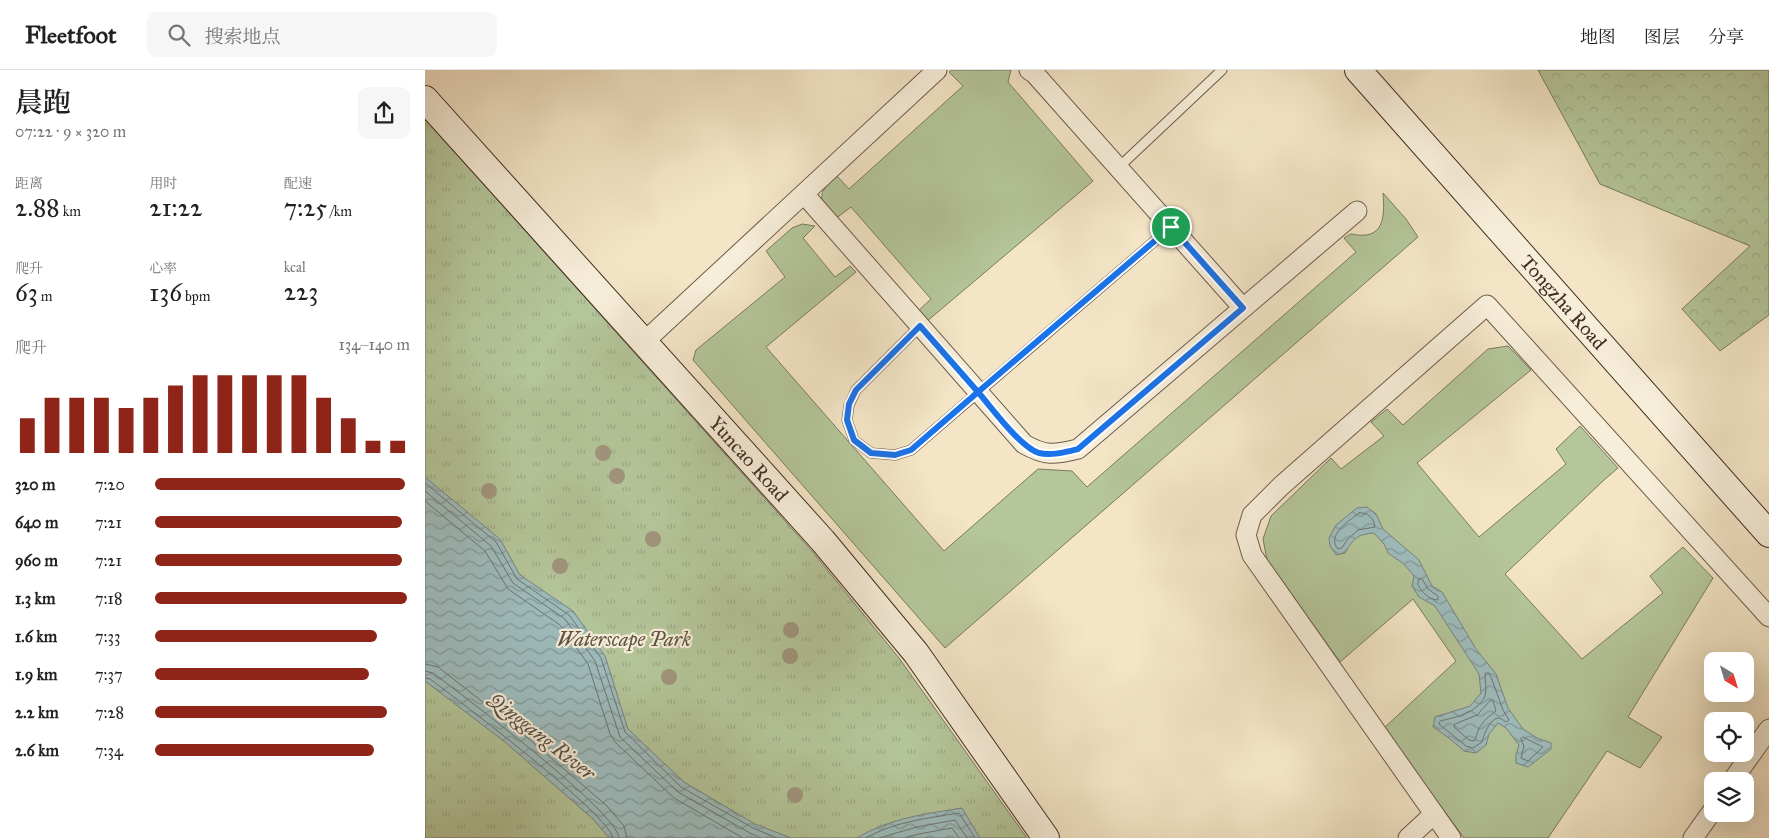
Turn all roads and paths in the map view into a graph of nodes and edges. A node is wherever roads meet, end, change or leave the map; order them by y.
1 (937, 70) edge
2 (1029, 70) edge
3 (1222, 70) edge
4 (1358, 70) edge
5 (425, 99) edge
6 (1118, 168) junction
7 (804, 194) junction
8 (1357, 211) dead end
9 (1171, 227) junction
10 (1243, 308) junction
11 (920, 326) junction
12 (644, 342) junction
13 (978, 392) junction
14 (1769, 534) edge
15 (1769, 617) edge
16 (1769, 728) edge
17 (1739, 772) edge
18 (1434, 814) junction
19 (1704, 822) edge
20 (1046, 838) edge
21 (1409, 838) edge
22 (1451, 838) edge
23 (1693, 838) edge

1 - 7 street
2 - 6 street
3 - 6 lane
4 - 14 street, Tongzha Road
5 - 12 street, Yuncao Road
6 - 9 street
7 - 11 street
7 - 12 street
8 - 10 street
9 - 10 street
9 - 13 lane
10 - 13 street
11 - 13 street
11 - 13 lane
12 - 20 street, Yuncao Road
15 - 18 street
16 - 17 street
18 - 21 street
18 - 22 street
19 - 23 street

